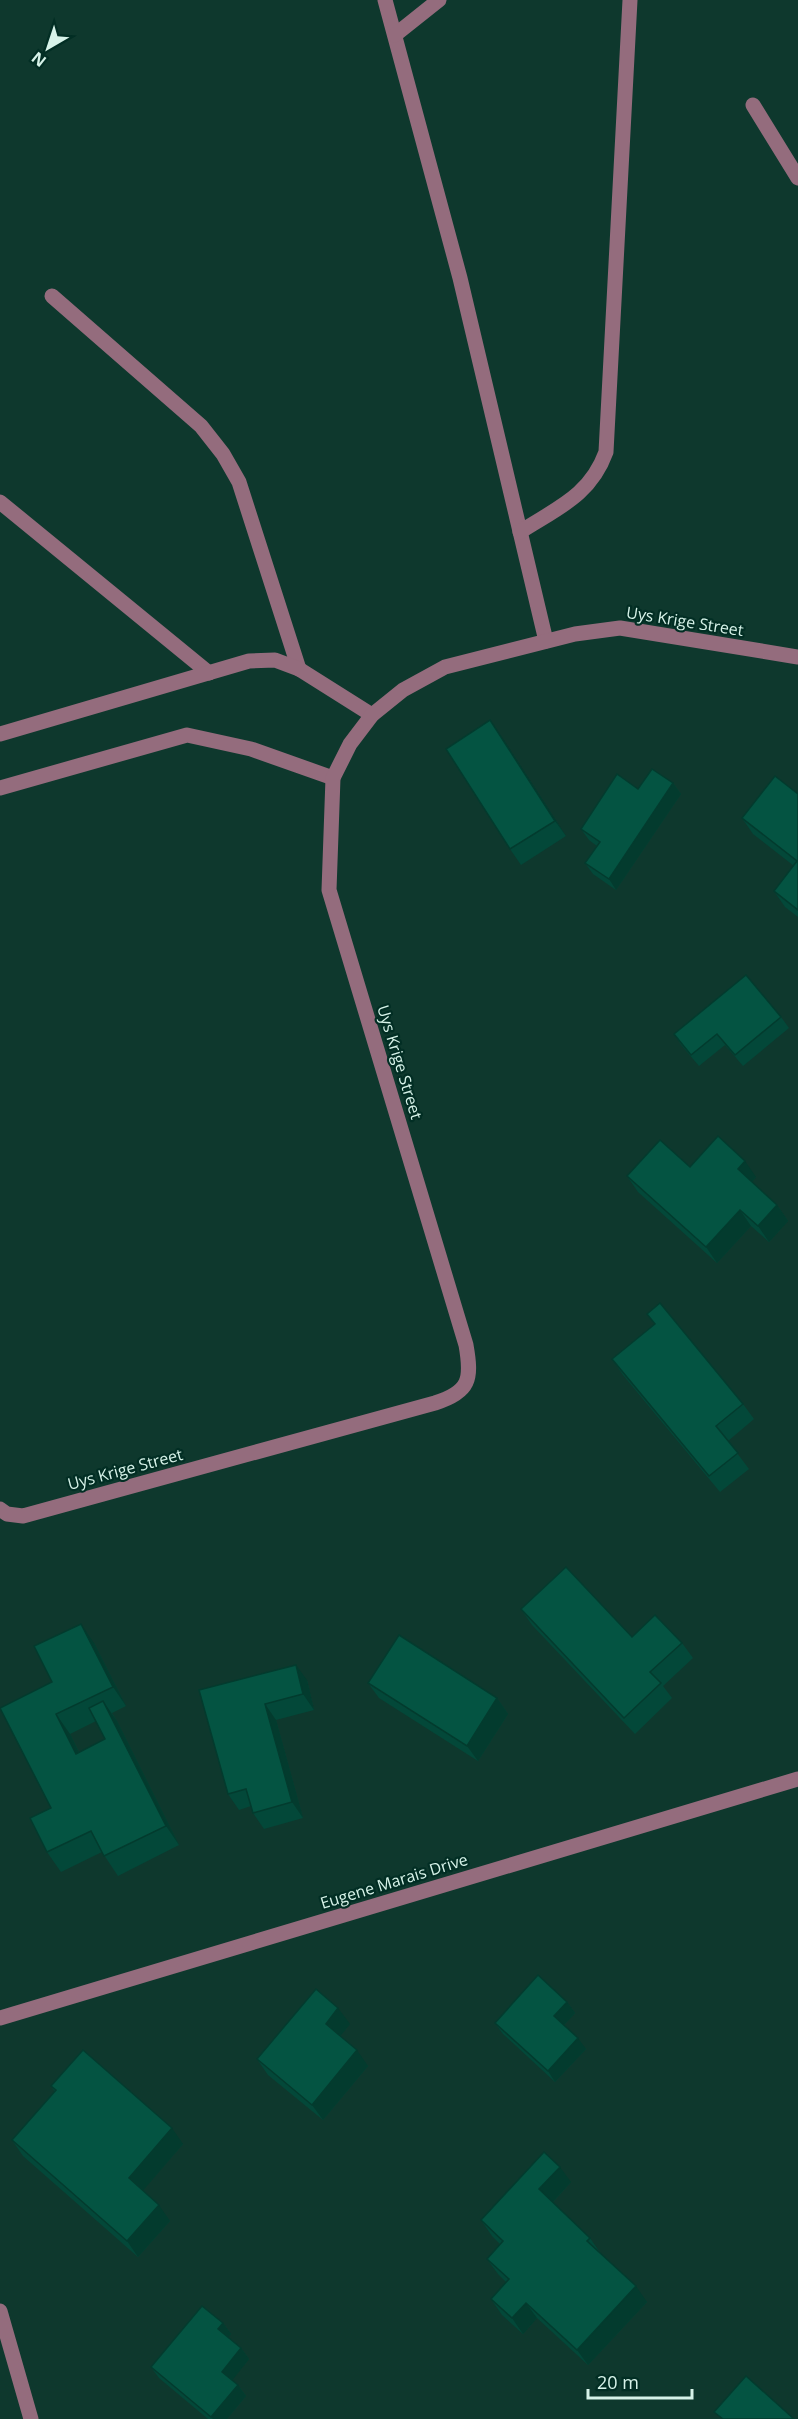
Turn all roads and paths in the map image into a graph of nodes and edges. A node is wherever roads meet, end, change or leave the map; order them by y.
1 (385, 0) edge
2 (440, 0) edge
3 (630, 0) edge
4 (395, 35) junction
5 (753, 105) dead end
6 (798, 178) edge
7 (52, 296) dead end
8 (0, 502) edge
9 (520, 532) junction
10 (546, 641) junction
11 (798, 657) edge
12 (299, 669) junction
13 (209, 673) junction
14 (372, 715) junction
15 (0, 734) edge
16 (333, 778) junction
17 (0, 788) edge
18 (0, 1509) edge
19 (798, 1779) edge
20 (0, 2018) edge
21 (0, 2311) edge
22 (30, 2419) edge

1 - 4 street
2 - 4 street
3 - 9 street
4 - 9 street
5 - 6 street
7 - 12 street
8 - 13 street
9 - 10 street
10 - 11 street, Uys Krige Street
10 - 14 street, Uys Krige Street
12 - 13 street
12 - 14 street
13 - 15 street
14 - 16 street, Uys Krige Street
16 - 17 street
16 - 18 street, Uys Krige Street
19 - 20 street, Eugene Marais Drive
21 - 22 street

